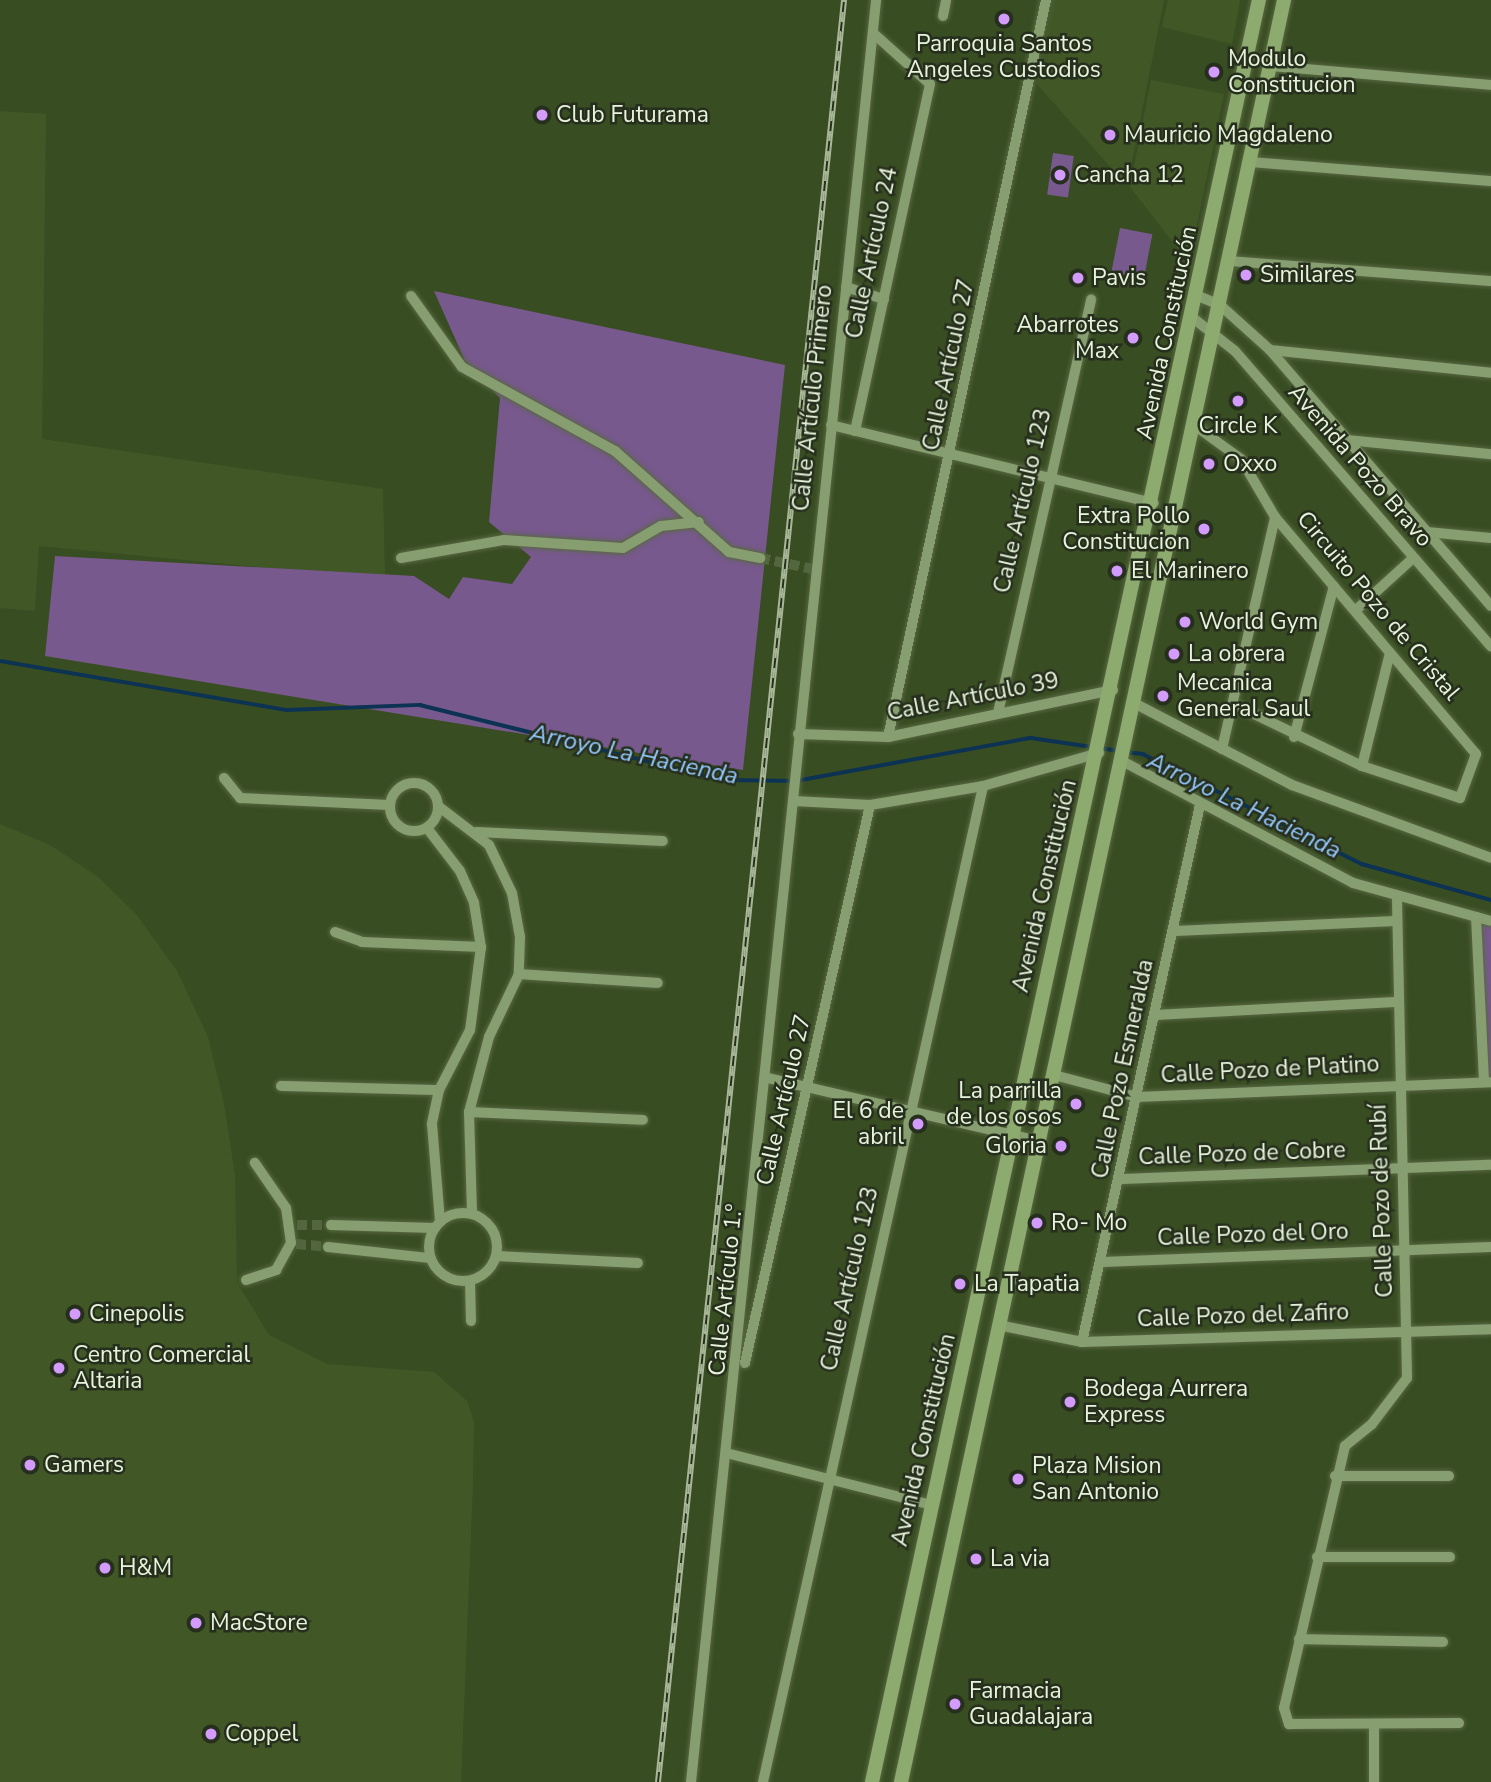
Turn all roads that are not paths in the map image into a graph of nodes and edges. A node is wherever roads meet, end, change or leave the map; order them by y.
1 (876, 0) edge
2 (946, 0) edge
3 (1046, 0) edge
4 (1259, 0) edge
5 (1283, 0) edge
6 (943, 16) dead end
7 (873, 33) junction
8 (1270, 66) junction
9 (1491, 85) edge
10 (1249, 162) junction
11 (1491, 181) edge
12 (1230, 261) junction
13 (1491, 281) edge
14 (846, 287) junction
15 (411, 296) dead end
16 (1198, 296) junction
17 (884, 299) junction
18 (1091, 299) dead end
19 (1220, 305) junction
20 (1194, 318) junction
21 (1214, 331) junction
22 (1270, 350) junction
23 (1491, 373) edge
24 (831, 425) junction
25 (1195, 425) junction
26 (855, 431) junction
27 (1347, 440) junction
28 (952, 454) junction
29 (1491, 454) edge
30 (1049, 478) junction
31 (1154, 503) junction
32 (1275, 517) junction
33 (699, 522) junction
34 (1427, 532) junction
35 (1491, 538) edge
36 (401, 558) dead end
37 (760, 558) tunnel mouth
38 (1412, 559) junction
39 (1334, 586) junction
40 (1491, 606) edge
41 (1356, 610) junction
42 (1491, 647) edge
43 (1390, 653) junction
44 (1113, 690) junction
45 (1233, 704) junction
46 (1133, 708) junction
47 (998, 713) junction
48 (798, 734) junction
49 (888, 737) junction
50 (1294, 737) junction
51 (1222, 749) junction
52 (1099, 750) junction
53 (1123, 758) junction
54 (1362, 766) junction
55 (224, 778) dead end
56 (983, 786) junction
57 (794, 801) junction
58 (870, 804) junction
59 (1199, 804) junction
60 (389, 805) junction
61 (438, 806) junction
62 (427, 828) junction
63 (477, 832) junction
64 (663, 841) dead end
65 (1491, 858) edge
66 (1396, 899) junction
67 (1476, 917) junction
68 (1396, 921) junction
69 (1491, 921) edge
70 (1175, 931) junction
71 (335, 932) dead end
72 (481, 947) junction
73 (519, 974) junction
74 (658, 982) dead end
75 (1395, 1002) junction
76 (1156, 1015) junction
77 (470, 1030) junction
78 (489, 1037) junction
79 (1054, 1075) junction
80 (768, 1078) junction
81 (1488, 1082) edge
82 (810, 1085) junction
83 (1398, 1085) junction
84 (281, 1086) dead end
85 (439, 1090) junction
86 (1137, 1097) junction
87 (910, 1111) junction
88 (469, 1112) junction
89 (643, 1120) dead end
90 (1013, 1133) junction
91 (1040, 1141) junction
92 (255, 1163) dead end
93 (1491, 1165) edge
94 (1404, 1169) junction
95 (1121, 1179) junction
96 (472, 1214) junction
97 (331, 1225) tunnel mouth
98 (438, 1225) junction
99 (328, 1247) tunnel mouth
100 (1491, 1247) edge
101 (1407, 1250) junction
102 (496, 1256) junction
103 (430, 1258) junction
104 (1101, 1262) junction
105 (638, 1263) dead end
106 (246, 1280) dead end
107 (470, 1281) junction
108 (471, 1321) dead end
109 (998, 1325) junction
110 (1491, 1329) edge
111 (1409, 1332) junction
112 (1082, 1342) junction
113 (735, 1403) junction
114 (730, 1454) junction
115 (1335, 1476) junction
116 (1449, 1476) dead end
117 (827, 1477) junction
118 (932, 1505) junction
119 (1317, 1557) junction
120 (1450, 1557) dead end
121 (1299, 1639) junction
122 (1443, 1642) dead end
123 (1459, 1723) dead end
124 (1374, 1724) junction
125 (691, 1782) edge
126 (763, 1782) edge
127 (872, 1782) edge
128 (901, 1782) edge
129 (1374, 1782) edge

1 - 7 street, Calle Artículo Primero
2 - 6 street
3 - 28 street, Calle Artículo 27
4 - 16 main road, Avenida Constitución
5 - 8 main road, Avenida Constitución
7 - 14 street, Calle Artículo Primero
7 - 17 street, Calle Artículo 24
8 - 9 street
8 - 10 main road, Avenida Constitución
10 - 11 street
10 - 12 main road, Avenida Constitución
12 - 13 street
12 - 19 main road, Avenida Constitución
14 - 17 street
14 - 24 street, Calle Artículo Primero
15 - 33 street
16 - 19 street, Avenida Pozo Bravo
16 - 20 main road, Avenida Constitución
17 - 26 street, Calle Artículo 24
18 - 30 street, Calle Artículo 123
19 - 21 main road, Avenida Constitución
19 - 22 street, Avenida Pozo Bravo
20 - 21 street, Avenida Pozo Bravo
20 - 31 main road, Avenida Constitución
21 - 25 main road, Avenida Constitución
21 - 38 street, Avenida Pozo Bravo
22 - 23 street
22 - 27 street, Avenida Pozo Bravo
24 - 26 street
24 - 48 street, Calle Artículo Primero
25 - 32 street, Circuito Pozo de Cristal
25 - 46 main road, Avenida Constitución
26 - 28 street
27 - 29 street
27 - 34 street, Avenida Pozo Bravo
28 - 30 street
28 - 49 street, Calle Artículo 27
30 - 31 street
30 - 47 street, Calle Artículo 123
31 - 44 main road, Avenida Constitución
32 - 39 street, Circuito Pozo de Cristal
32 - 45 street, Circuito Pozo de Cristal
33 - 36 street
33 - 37 street
34 - 35 street
34 - 40 street, Avenida Pozo Bravo
38 - 41 street
38 - 42 street, Avenida Pozo Bravo
39 - 41 street, Circuito Pozo de Cristal
39 - 50 street
41 - 43 street, Circuito Pozo de Cristal
43 - 54 street
43 - 54 street, Circuito Pozo de Cristal
44 - 47 street, Calle Artículo 39
44 - 52 main road, Avenida Constitución
45 - 50 street, Circuito Pozo de Cristal
45 - 51 street, Circuito Pozo de Cristal
46 - 51 street
46 - 53 main road, Avenida Constitución
47 - 49 street, Calle Artículo 39
48 - 49 street, Calle Artículo 39
48 - 57 street, Calle Artículo Primero
50 - 54 street, Circuito Pozo de Cristal
51 - 65 street
52 - 56 street
52 - 90 main road, Avenida Constitución
53 - 59 street
53 - 79 main road, Avenida Constitución
55 - 60 street
56 - 58 street
56 - 87 street, Calle Artículo 123
57 - 58 street
57 - 80 street, Calle Artículo 1.º
58 - 82 street, Calle Artículo 27
59 - 66 street
59 - 70 street, Calle Pozo Esmeralda
60 - 61 street
60 - 62 street
61 - 62 street
61 - 63 street
62 - 72 street
63 - 64 street
63 - 73 street
66 - 67 street
66 - 68 street, Calle Pozo de Rubí
67 - 69 street
67 - 81 street
68 - 70 street
68 - 75 street, Calle Pozo de Rubí
70 - 76 street, Calle Pozo Esmeralda
71 - 72 street
72 - 77 street
73 - 74 street
73 - 78 street
75 - 76 street
75 - 83 street, Calle Pozo de Rubí
76 - 86 street, Calle Pozo Esmeralda
77 - 78 street
77 - 85 street
78 - 88 street
79 - 86 street, Calle Pozo de Platino
79 - 91 main road, Avenida Constitución
80 - 82 street
80 - 113 street, Calle Artículo 1.º
81 - 83 street, Calle Pozo de Platino
82 - 87 street
82 - 113 street, Calle Artículo 27
83 - 86 street, Calle Pozo de Platino
83 - 94 street, Calle Pozo de Rubí
84 - 85 street
85 - 98 street
86 - 95 street, Calle Pozo Esmeralda
87 - 90 street
87 - 117 street, Calle Artículo 123
88 - 89 street
88 - 96 street
90 - 91 street
90 - 118 main road, Avenida Constitución
91 - 109 main road, Avenida Constitución
92 - 106 street
93 - 94 street, Calle Pozo de Cobre
94 - 95 street, Calle Pozo de Cobre
94 - 101 street, Calle Pozo de Rubí
95 - 104 street, Calle Pozo Esmeralda
96 - 98 street
96 - 102 street
97 - 98 street
98 - 103 street
99 - 103 street
100 - 101 street, Calle Pozo del Oro
101 - 104 street, Calle Pozo del Oro
101 - 111 street, Calle Pozo de Rubí
102 - 105 street
102 - 107 street
103 - 107 street
104 - 112 street, Calle Pozo Esmeralda
107 - 108 street
109 - 112 street, Calle Pozo del Zafiro
109 - 128 main road, Avenida Constitución
110 - 111 street, Calle Pozo del Zafiro
111 - 112 street, Calle Pozo del Zafiro
111 - 115 street, Calle Pozo de Rubí
113 - 114 street, Calle Artículo 1.º
114 - 117 street
114 - 125 street, Calle Artículo 1.º
115 - 116 street
115 - 119 street
117 - 118 street
117 - 126 street, Calle Artículo 123
118 - 127 main road, Avenida Constitución
119 - 120 street
119 - 121 street
121 - 122 street
121 - 124 street
123 - 124 street
124 - 129 street

